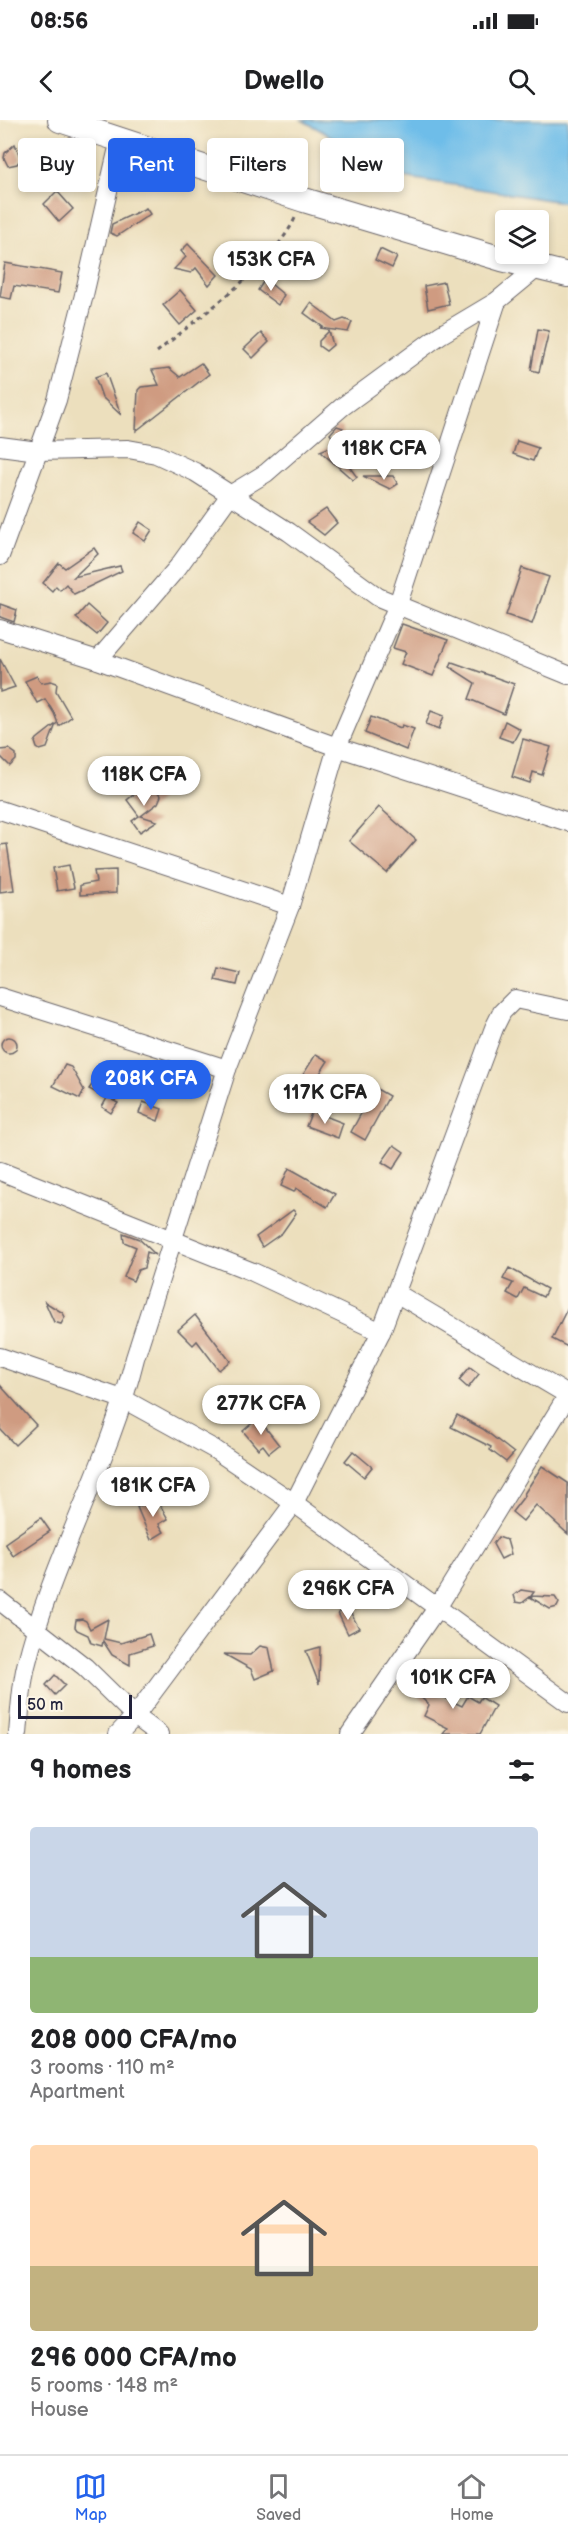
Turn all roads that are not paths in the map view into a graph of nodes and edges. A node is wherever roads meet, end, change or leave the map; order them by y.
1 (60, 120) edge
2 (117, 138) edge
3 (195, 164) edge
4 (108, 190) edge
5 (537, 268) junction
6 (568, 275) edge
7 (497, 301) junction
8 (0, 446) edge
9 (38, 451) junction
10 (230, 495) junction
11 (0, 556) edge
12 (397, 607) junction
13 (0, 629) edge
14 (98, 660) junction
15 (568, 675) edge
16 (337, 747) junction
17 (0, 810) edge
18 (568, 822) edge
19 (290, 906) junction
20 (0, 997) edge
21 (568, 1010) edge
22 (227, 1069) junction
23 (0, 1171) edge
24 (174, 1239) junction
25 (396, 1293) junction
26 (381, 1332) junction
27 (0, 1357) edge
28 (568, 1395) edge
29 (124, 1400) junction
30 (294, 1503) junction
31 (0, 1601) edge
32 (437, 1608) junction
33 (38, 1629) junction
34 (568, 1703) edge
35 (135, 1716) junction
36 (18, 1734) edge
37 (118, 1734) edge
38 (159, 1734) edge
39 (350, 1734) edge

1 - 2 main road
3 - 5 main road
4 - 9 street
5 - 6 main road
5 - 7 street
7 - 10 street
7 - 12 street
8 - 9 street
9 - 10 street
9 - 11 street
10 - 12 street
10 - 14 street
12 - 15 street
12 - 16 street
13 - 14 street
14 - 16 street
16 - 18 street
16 - 19 street
17 - 19 street
19 - 22 street
20 - 22 street
21 - 25 street
22 - 24 street
23 - 24 street
24 - 26 street
24 - 29 street
25 - 26 street
25 - 28 street
26 - 30 street
27 - 29 street
28 - 32 street
29 - 30 street
29 - 33 street
30 - 32 street
30 - 35 street
31 - 33 street
32 - 34 street
32 - 39 street
33 - 35 street
33 - 36 street
35 - 37 street
35 - 38 street

